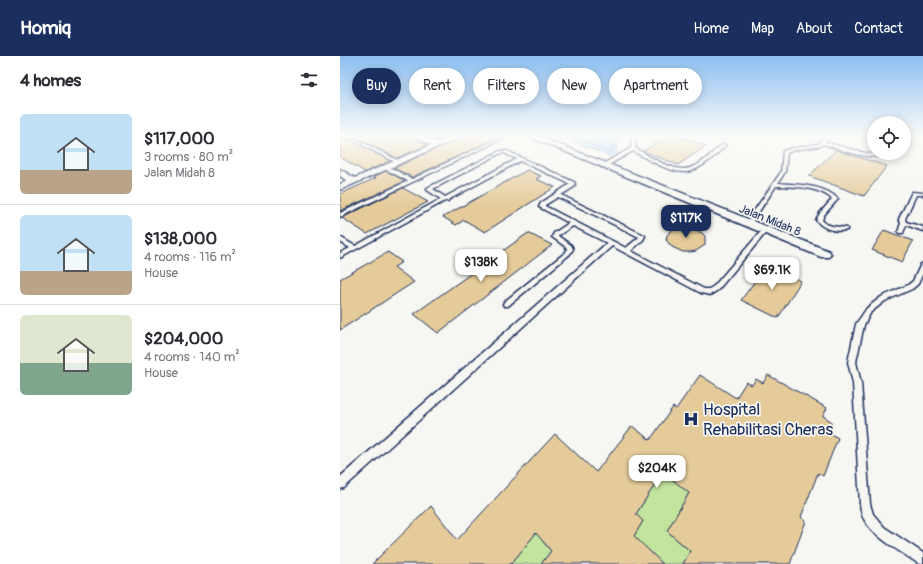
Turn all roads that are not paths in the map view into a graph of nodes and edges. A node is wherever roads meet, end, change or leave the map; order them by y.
1 (392, 159) edge
2 (406, 159) edge
3 (459, 159) edge
4 (487, 159) edge
5 (520, 159) joint
6 (586, 159) edge
7 (616, 159) edge
8 (653, 159) edge
9 (706, 159) edge
10 (784, 159) edge
11 (398, 162) junction
12 (603, 166) junction
13 (385, 167) junction
14 (340, 172) edge
15 (354, 181) junction
16 (412, 181) junction
17 (775, 184) junction
18 (340, 187) edge
19 (923, 194) edge
20 (558, 195) junction
21 (446, 200) junction
22 (340, 215) edge
23 (904, 223) junction
24 (572, 224) junction
25 (748, 224) junction
26 (845, 229) dead end
27 (923, 229) edge
28 (765, 230) junction
29 (901, 232) dead end
30 (340, 239) edge
31 (611, 243) junction
32 (354, 248) junction
33 (627, 251) junction
34 (825, 254) dead end
35 (340, 256) edge
36 (923, 266) edge
37 (506, 304) dead end
38 (340, 484) edge
39 (923, 560) edge

1 - 11 lane
2 - 11 street
3 - 16 lane
4 - 21 lane
5 - 20 lane
5 - 21 lane
6 - 12 street, Jalan Midah 8
7 - 12 lane
8 - 9 lane
10 - 17 lane
11 - 13 street
12 - 25 street, Jalan Midah 8
13 - 15 street
13 - 16 lane
14 - 15 street
15 - 18 street
16 - 22 lane
17 - 25 lane
17 - 26 lane
19 - 23 lane
20 - 24 lane
20 - 33 lane
21 - 32 lane
23 - 27 lane
23 - 29 lane
24 - 31 lane
24 - 37 lane
25 - 28 street, Jalan Midah 8
28 - 33 lane
28 - 34 street, Jalan Midah 8
30 - 32 lane
31 - 33 lane
31 - 38 lane
32 - 35 lane
36 - 39 lane

